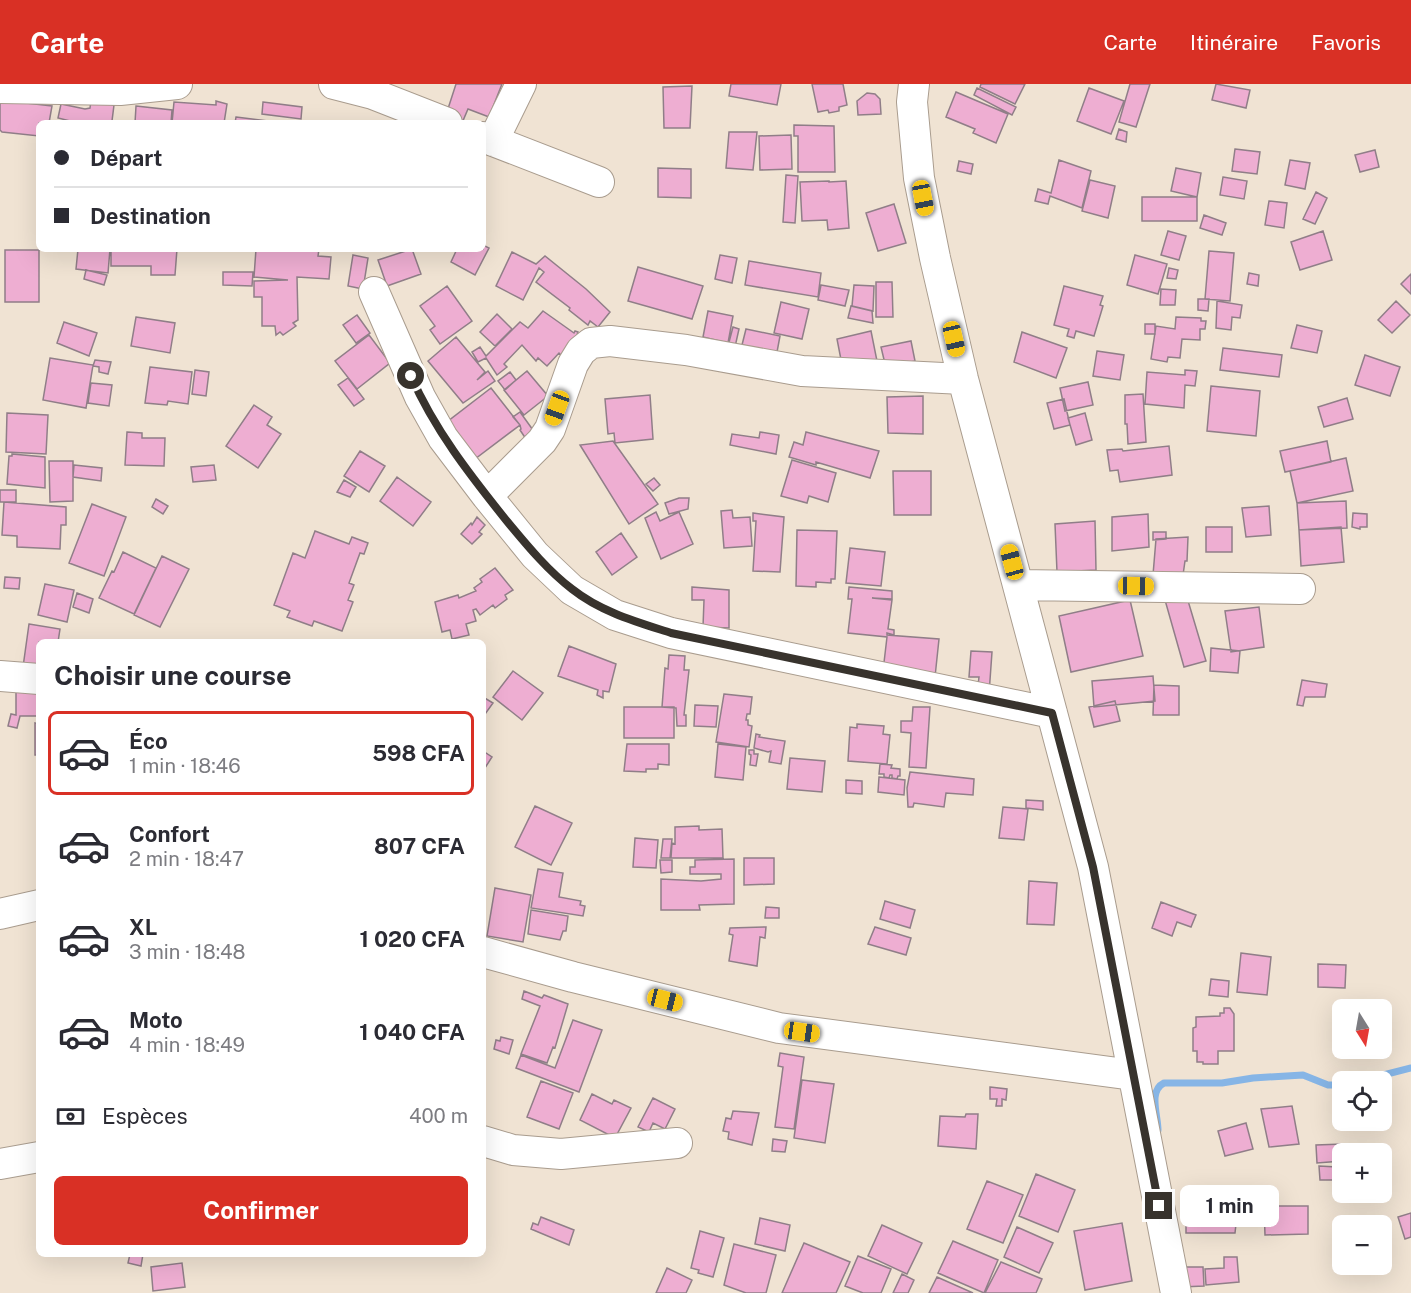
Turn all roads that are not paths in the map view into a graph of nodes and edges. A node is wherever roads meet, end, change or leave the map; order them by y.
1 (177, 84) edge
2 (334, 84) edge
3 (521, 84) edge
4 (914, 84) edge
5 (0, 88) edge
6 (439, 120) edge
7 (488, 139) edge
8 (599, 182) dead end
9 (374, 292) dead end
10 (963, 379) junction
11 (487, 496) junction
12 (1018, 585) junction
13 (1300, 589) dead end
14 (0, 676) edge
15 (36, 678) edge
16 (1052, 713) junction
17 (36, 905) edge
18 (0, 914) edge
19 (486, 953) edge
20 (1133, 1075) junction
21 (486, 1141) edge
22 (677, 1143) dead end
23 (36, 1158) edge
24 (0, 1164) edge
25 (1176, 1293) edge

1 - 5 street
2 - 6 street
3 - 7 street
4 - 10 street
7 - 8 street
9 - 11 street
10 - 11 street
10 - 12 street
11 - 16 street
12 - 13 street
12 - 16 street
14 - 15 street
16 - 20 street
17 - 18 street
19 - 20 street
20 - 25 street
21 - 22 street
23 - 24 street

